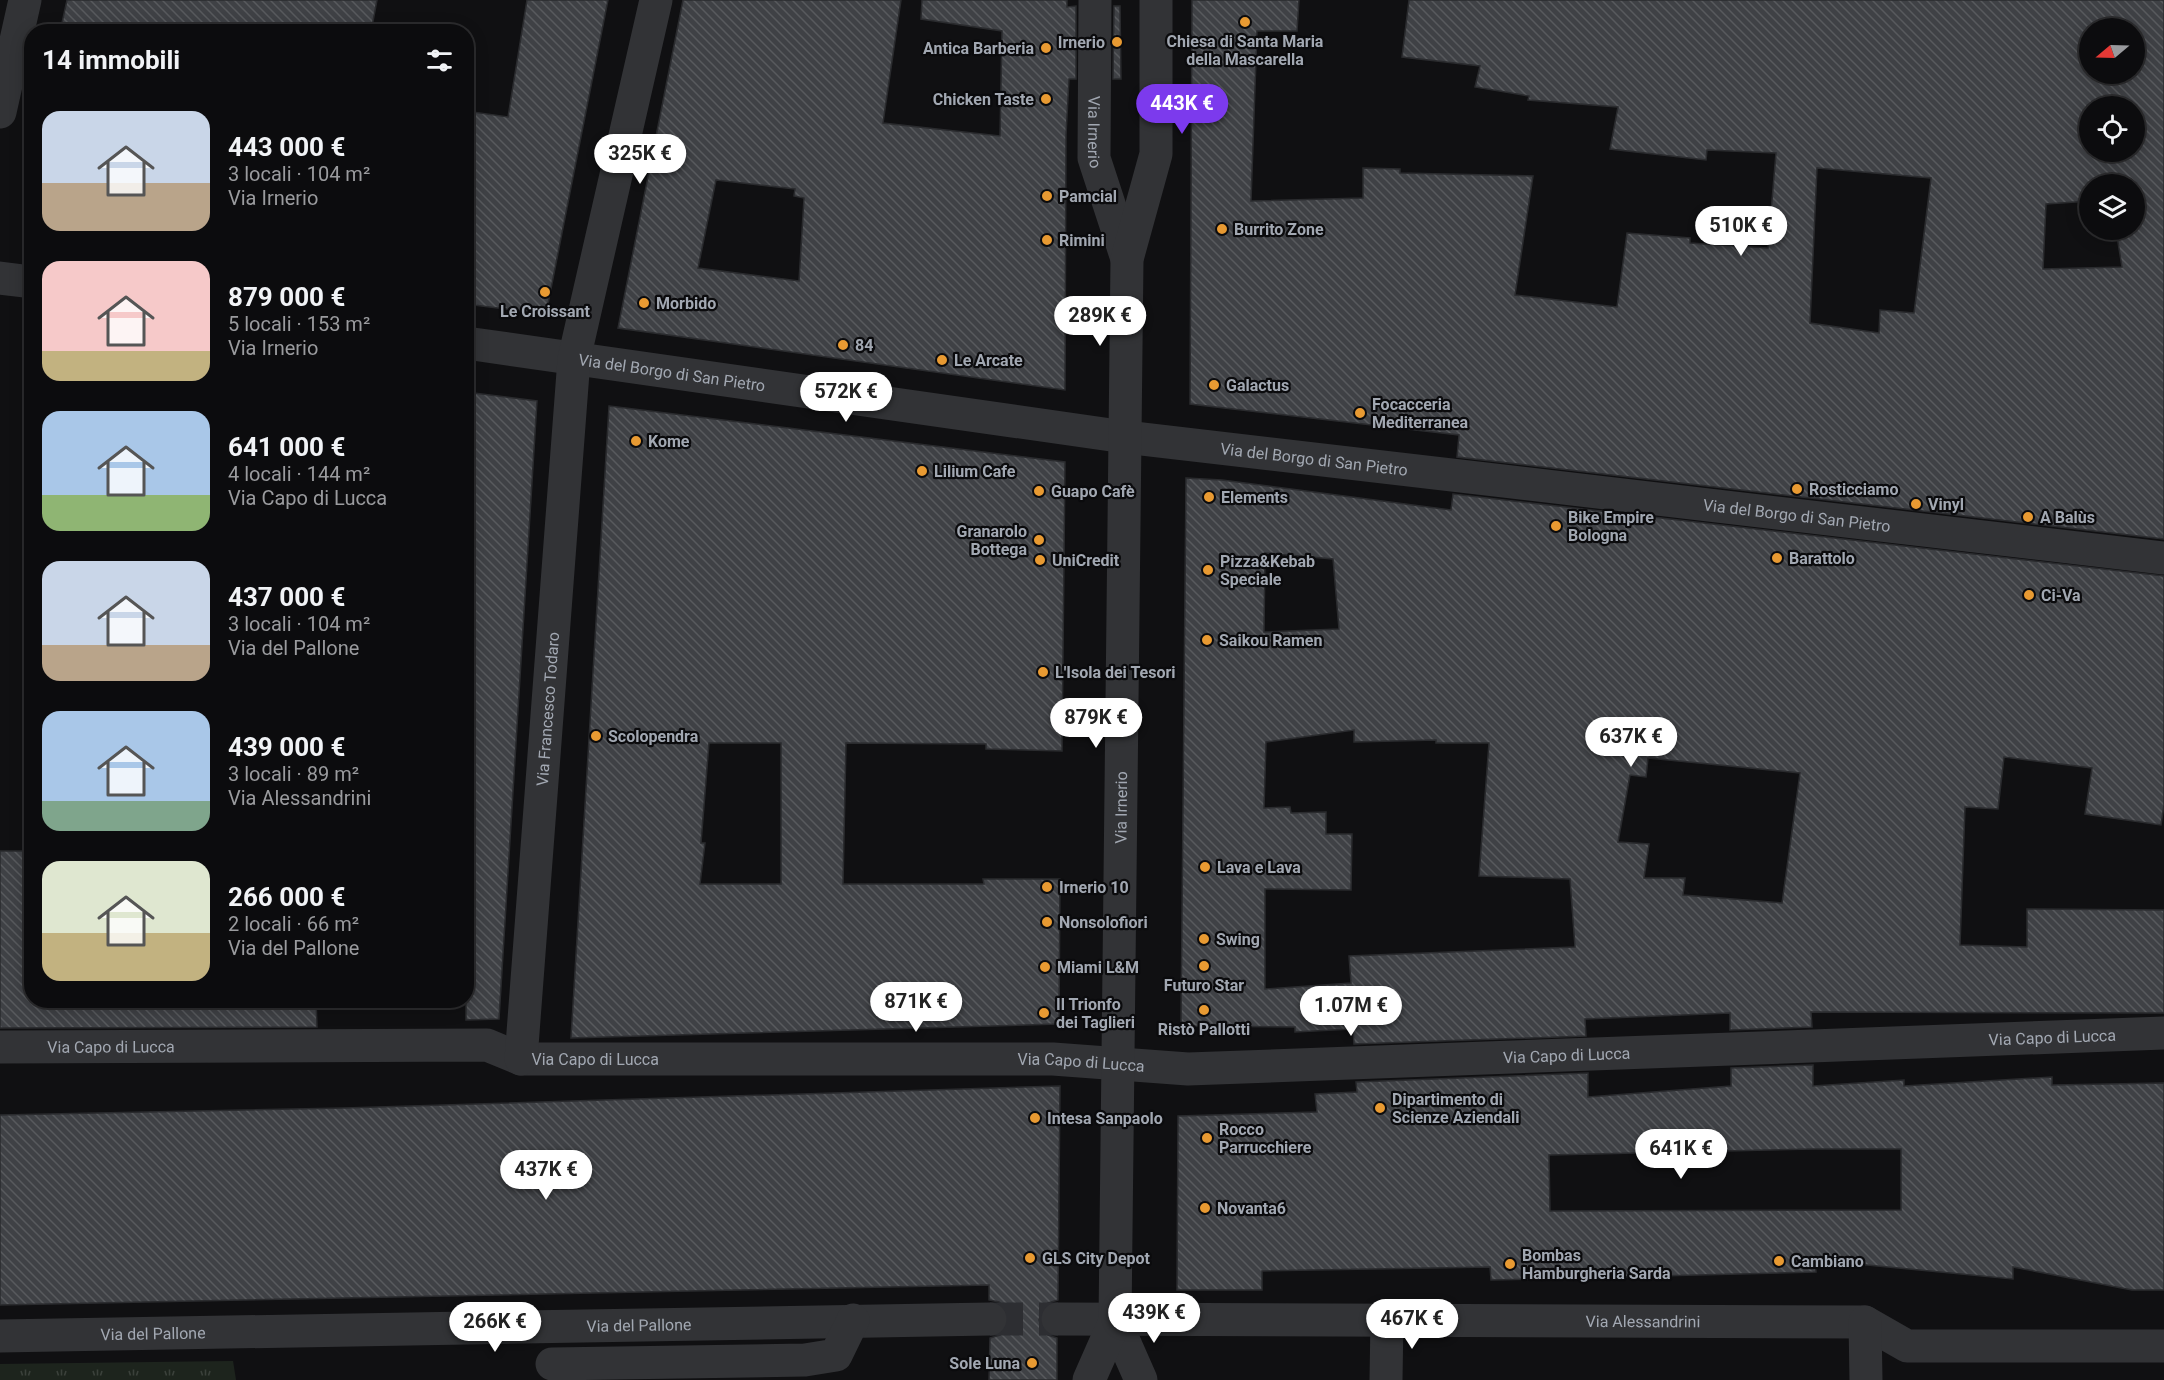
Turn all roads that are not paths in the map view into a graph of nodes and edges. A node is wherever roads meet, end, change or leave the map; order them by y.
1 (24, 0) edge
2 (656, 0) edge
3 (1095, 0) edge
4 (1156, 0) edge
5 (0, 112) edge
6 (1127, 259) junction
7 (0, 278) edge
8 (24, 281) edge
9 (474, 344) edge
10 (574, 359) junction
11 (1125, 437) junction
12 (2164, 558) edge
13 (2164, 1033) edge
14 (0, 1047) edge
15 (521, 1059) junction
16 (1117, 1063) junction
17 (990, 1319) tunnel mouth
18 (1058, 1319) tunnel mouth
19 (1387, 1319) junction
20 (853, 1320) junction
21 (1115, 1321) junction
22 (1865, 1322) junction
23 (0, 1336) edge
24 (2164, 1347) edge
25 (552, 1365) dead end
26 (1089, 1380) edge
27 (1141, 1380) edge
28 (1386, 1380) edge
29 (1866, 1380) edge

1 - 5 street
2 - 10 street, Via Francesco Todaro
3 - 6 street, Via Irnerio
4 - 6 street, Via Irnerio
6 - 11 street, Via Irnerio
7 - 8 street
9 - 10 street, Via del Borgo di San Pietro
10 - 11 street, Via del Borgo di San Pietro
10 - 15 street, Via Francesco Todaro
11 - 12 street, Via del Borgo di San Pietro
11 - 16 street, Via Irnerio
13 - 16 street, Via Capo di Lucca
14 - 15 street, Via Capo di Lucca
15 - 16 street, Via Capo di Lucca
16 - 21 street, Via Irnerio
17 - 20 street, Via del Pallone
18 - 21 street
19 - 21 street, Via Alessandrini
19 - 22 street, Via Alessandrini
19 - 28 street
20 - 23 street, Via del Pallone
20 - 25 street
21 - 26 street, Via Irnerio
21 - 27 street, Via Irnerio
22 - 24 street, Via Alessandrini
22 - 29 street

